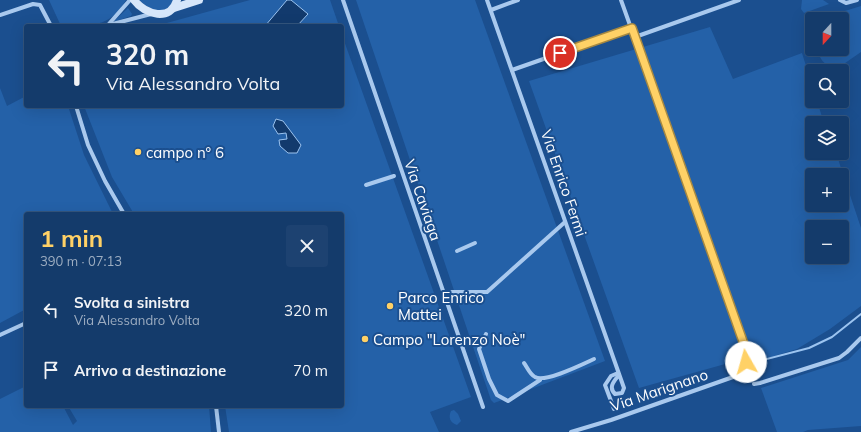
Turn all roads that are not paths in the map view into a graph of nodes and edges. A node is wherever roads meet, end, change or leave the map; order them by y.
1 (130, 0) edge
2 (134, 0) edge
3 (199, 0) edge
4 (343, 0) edge
5 (487, 0) edge
6 (518, 0) edge
7 (621, 0) edge
8 (738, 0) edge
9 (840, 0) edge
10 (857, 0) edge
11 (176, 4) edge
12 (491, 10) junction
13 (153, 14) junction
14 (0, 16) edge
15 (50, 24) edge
16 (108, 24) edge
17 (114, 24) edge
18 (632, 28) junction
19 (635, 37) junction
20 (512, 70) junction
21 (77, 108) edge
22 (394, 176) dead end
23 (366, 185) dead end
24 (123, 212) edge
25 (565, 222) junction
26 (475, 243) dead end
27 (457, 251) dead end
28 (451, 292) dead end
29 (24, 324) edge
30 (486, 334) dead end
31 (0, 335) edge
32 (861, 338) edge
33 (594, 359) dead end
34 (524, 363) dead end
35 (540, 380) junction
36 (754, 384) dead end
37 (482, 407) dead end
38 (216, 408) edge
39 (614, 409) dead end
40 (219, 432) edge
41 (571, 432) edge

1 - 16 street
2 - 13 street
3 - 11 street
4 - 37 street, Via Caviaga
5 - 12 street, Via Enrico Fermi
6 - 12 street
7 - 18 street
8 - 19 street
9 - 10 street
11 - 13 street
12 - 20 street, Via Enrico Fermi
13 - 17 street
14 - 15 street
18 - 19 street
18 - 20 street
19 - 41 street, Via Marignano
20 - 25 street, Via Enrico Fermi
21 - 24 street
22 - 23 street
25 - 28 street
25 - 39 street, Via Enrico Fermi
26 - 27 street
29 - 31 street
30 - 35 street
32 - 36 street
33 - 35 street
34 - 35 street
38 - 40 street

